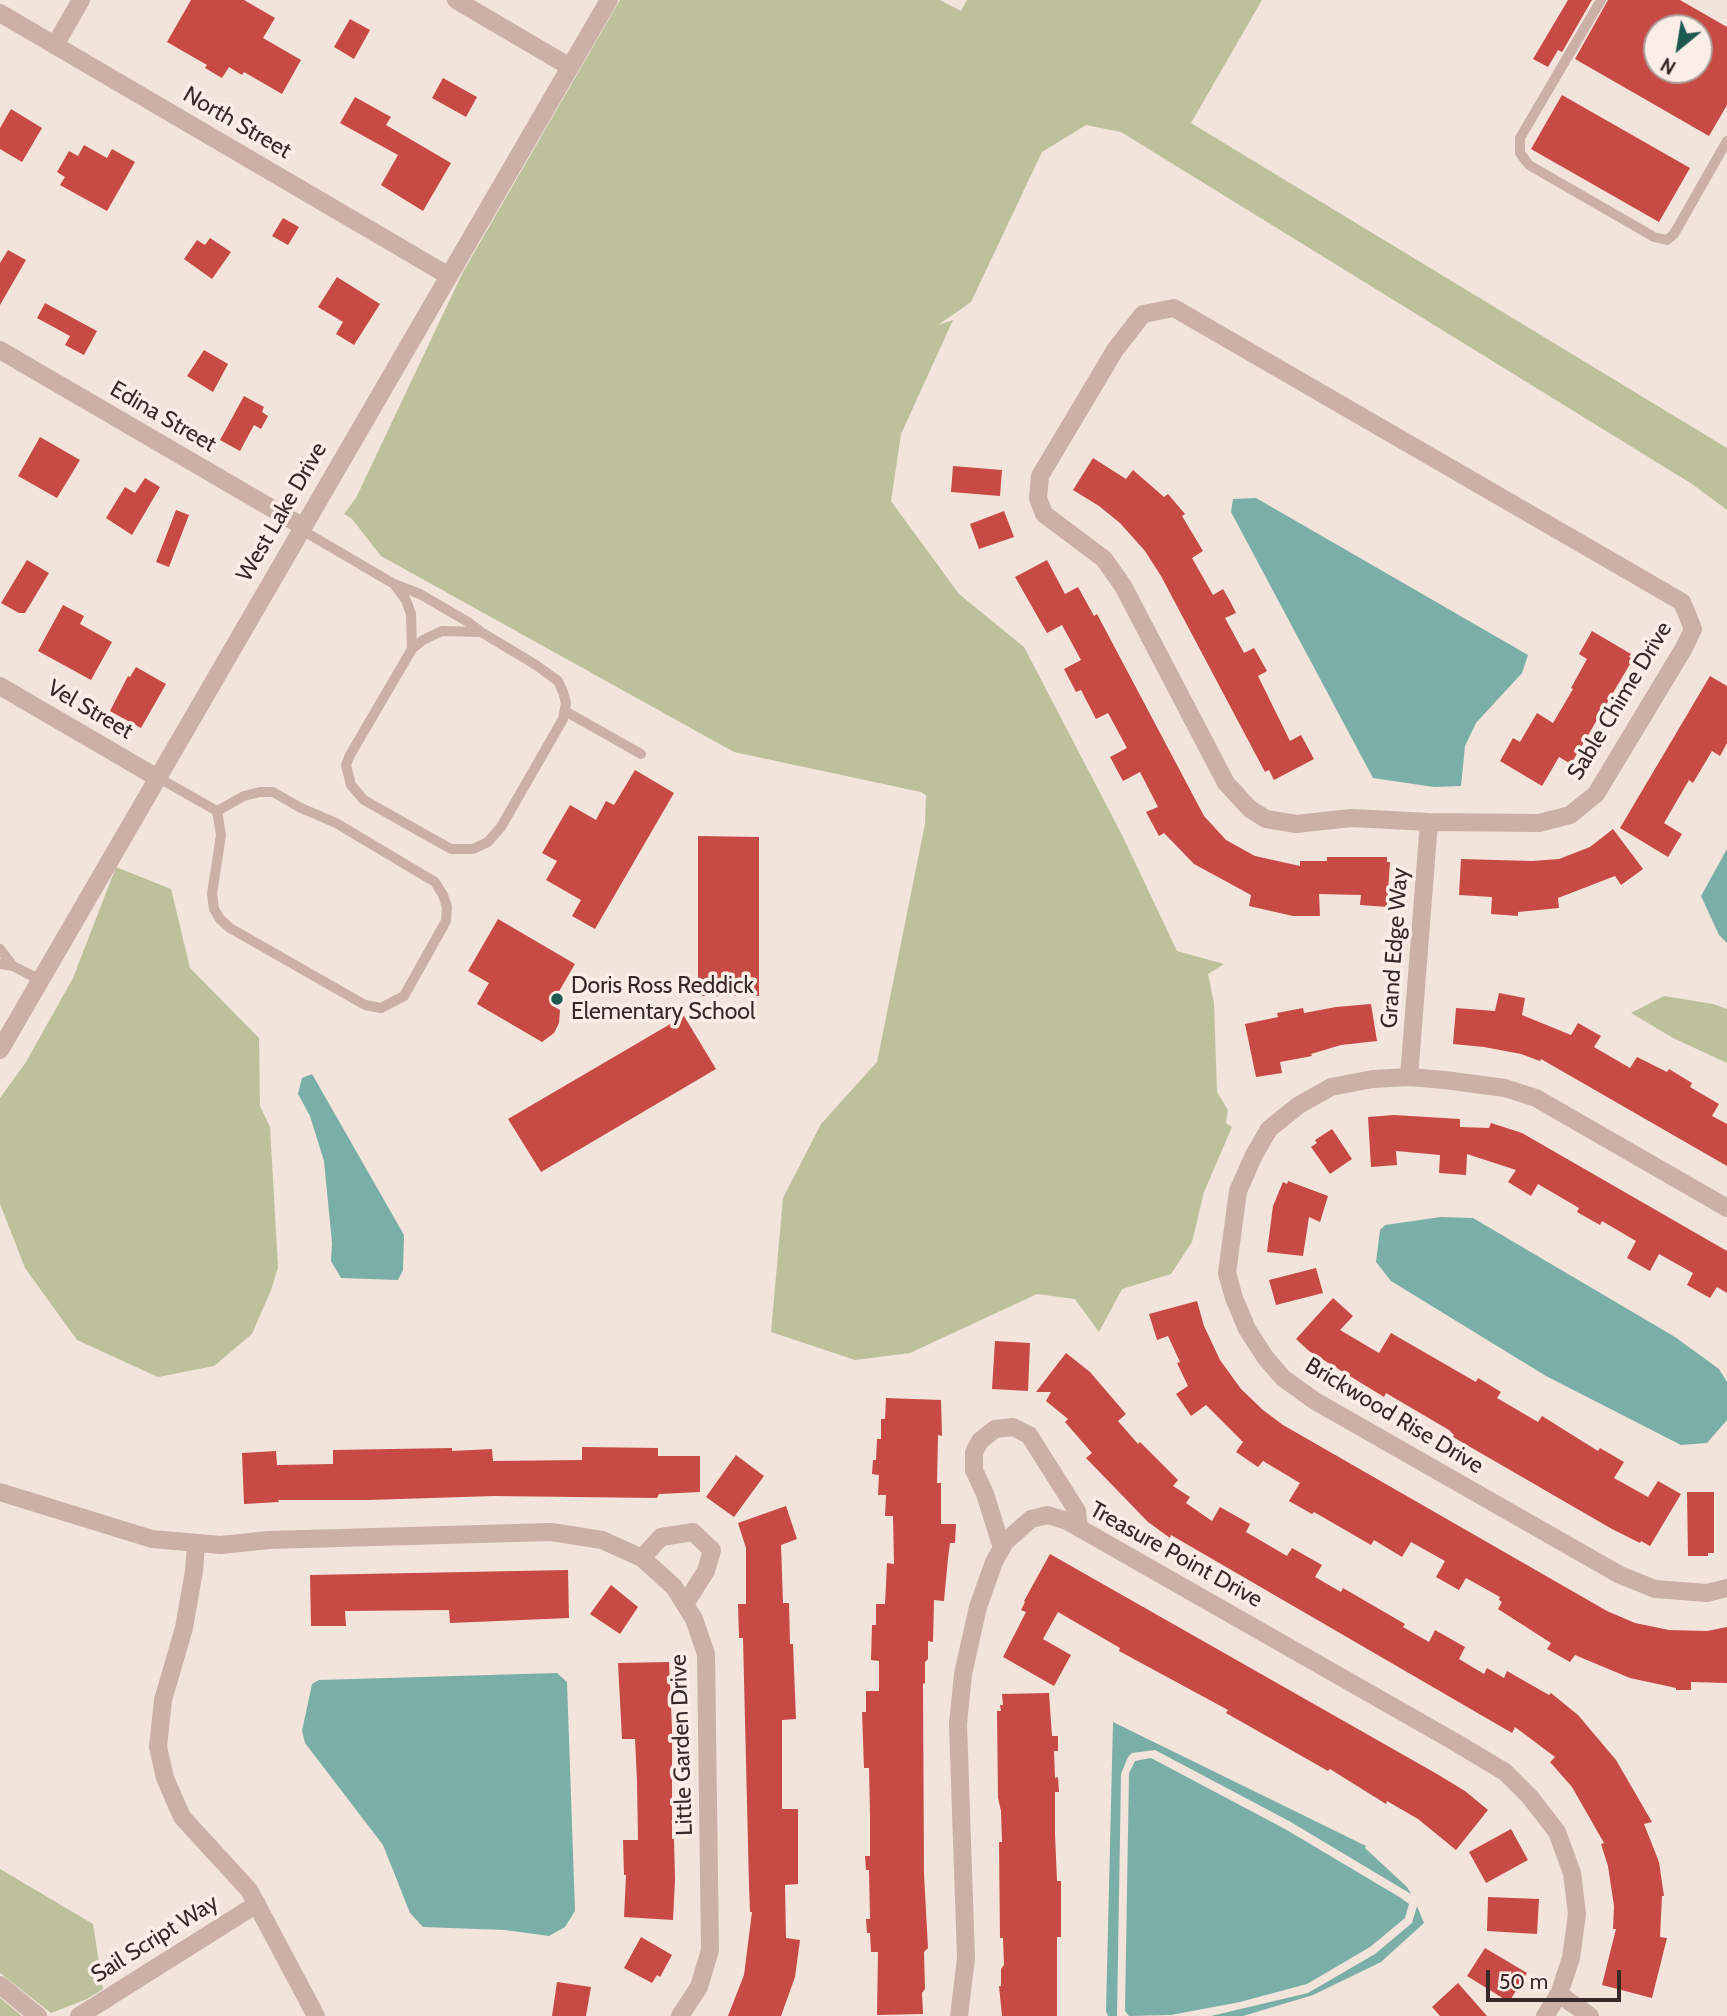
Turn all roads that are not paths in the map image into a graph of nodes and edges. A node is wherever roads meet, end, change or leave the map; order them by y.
1 (82, 0) edge
2 (456, 0) edge
3 (609, 0) edge
4 (1601, 0) edge
5 (0, 13) edge
6 (55, 45) junction
7 (570, 67) junction
8 (1727, 141) edge
9 (449, 276) junction
10 (0, 350) edge
11 (301, 528) junction
12 (394, 584) junction
13 (481, 632) junction
14 (412, 649) junction
15 (0, 687) edge
16 (565, 711) junction
17 (641, 754) dead end
18 (156, 777) junction
19 (217, 811) junction
20 (1429, 822) junction
21 (0, 949) edge
22 (0, 964) edge
23 (13, 966) junction
24 (40, 980) junction
25 (0, 1049) edge
26 (1409, 1077) junction
27 (1727, 1208) edge
28 (0, 1492) edge
29 (1079, 1528) junction
30 (196, 1544) junction
31 (1002, 1548) junction
32 (642, 1558) junction
33 (1727, 1588) edge
34 (685, 1604) junction
35 (257, 1904) junction
36 (0, 1985) edge
37 (1559, 1994) junction
38 (38, 2016) edge
39 (79, 2016) edge
40 (316, 2016) edge
41 (680, 2016) edge
42 (959, 2016) edge
43 (1545, 2016) edge
44 (1590, 2016) edge

1 - 6 street
2 - 7 street
3 - 7 street, West Lake Drive
4 - 8 lane
5 - 6 street, North Street
6 - 9 street, North Street
7 - 9 street, West Lake Drive
9 - 11 street, West Lake Drive
10 - 11 street, Edina Street
11 - 12 lane
11 - 18 street, West Lake Drive
12 - 13 lane
12 - 14 lane
13 - 14 lane
13 - 16 lane
14 - 16 lane
15 - 18 street, Vel Street
16 - 17 lane
18 - 19 lane
18 - 24 street, West Lake Drive
19 - 19 lane
20 - 20 street, Sable Chime Drive
20 - 26 street, Grand Edge Way
21 - 23 lane
22 - 23 lane
23 - 24 lane
24 - 25 street, West Lake Drive
26 - 27 street, Brickwood Rise Drive
26 - 33 street, Brickwood Rise Drive
28 - 30 street, Little Garden Drive
29 - 31 street, Treasure Point Drive
29 - 31 street
29 - 37 street, Treasure Point Drive
30 - 32 street, Little Garden Drive
30 - 35 street
31 - 42 street, Treasure Point Drive
32 - 34 street, Little Garden Drive
32 - 34 street
34 - 41 street, Little Garden Drive
35 - 39 street, Sail Script Way
35 - 40 street
36 - 38 street
37 - 43 street, Treasure Point Drive
37 - 44 street

